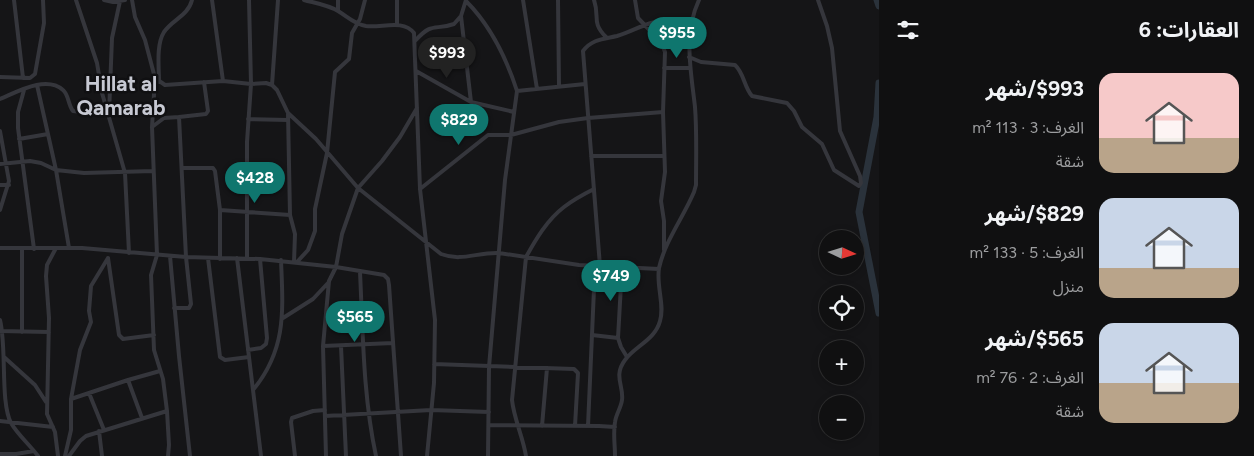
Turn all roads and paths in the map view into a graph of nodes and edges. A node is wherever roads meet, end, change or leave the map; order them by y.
1 (14, 0) edge
2 (43, 0) edge
3 (76, 0) edge
4 (104, 0) edge
5 (122, 0) edge
6 (132, 0) edge
7 (192, 0) edge
8 (212, 0) edge
9 (249, 0) edge
10 (278, 0) edge
11 (304, 0) edge
12 (338, 0) edge
13 (366, 0) edge
14 (397, 0) edge
15 (466, 0) edge
16 (522, 0) edge
17 (558, 0) edge
18 (594, 0) edge
19 (635, 0) edge
20 (699, 0) edge
21 (818, 0) edge
22 (338, 10) junction
23 (461, 16) junction
24 (356, 24) junction
25 (643, 25) junction
26 (396, 26) junction
27 (606, 37) junction
28 (689, 39) junction
29 (415, 41) junction
30 (689, 57) junction
31 (664, 68) junction
32 (690, 68) junction
33 (416, 71) junction
34 (0, 77) edge
35 (23, 78) junction
36 (155, 78) junction
37 (223, 81) junction
38 (159, 82) junction
39 (204, 82) junction
40 (251, 84) junction
41 (585, 84) junction
42 (37, 85) junction
43 (272, 85) junction
44 (559, 86) junction
45 (537, 89) junction
46 (24, 90) junction
47 (517, 91) junction
48 (0, 99) edge
49 (471, 102) junction
50 (417, 108) junction
51 (514, 112) junction
52 (663, 112) junction
53 (288, 113) junction
54 (109, 117) junction
55 (179, 117) junction
56 (588, 118) junction
57 (248, 119) junction
58 (288, 120) junction
59 (152, 127) junction
60 (0, 131) edge
61 (48, 134) junction
62 (511, 135) junction
63 (19, 139) junction
64 (327, 153) junction
65 (591, 156) junction
66 (664, 156) junction
67 (23, 162) junction
68 (0, 164) edge
69 (6, 164) junction
70 (182, 168) junction
71 (56, 170) junction
72 (154, 171) junction
73 (125, 173) junction
74 (0, 185) edge
75 (9, 186) junction
76 (358, 188) junction
77 (594, 188) junction
78 (420, 189) junction
79 (0, 210) edge
80 (220, 210) junction
81 (246, 213) junction
82 (290, 215) junction
83 (424, 241) junction
84 (0, 248) edge
85 (56, 248) junction
86 (69, 248) junction
87 (22, 249) junction
88 (34, 249) junction
89 (107, 251) junction
90 (664, 252) junction
91 (129, 253) junction
92 (499, 253) junction
93 (157, 255) junction
94 (170, 256) junction
95 (186, 257) junction
96 (526, 257) junction
97 (108, 258) junction
98 (208, 258) junction
99 (220, 258) junction
100 (237, 258) junction
101 (247, 258) junction
102 (260, 259) junction
103 (281, 260) junction
104 (296, 262) junction
105 (597, 266) junction
106 (336, 267) junction
107 (622, 267) junction
108 (659, 270) junction
109 (360, 272) junction
110 (329, 281) junction
111 (174, 308) junction
112 (283, 318) junction
113 (0, 320) edge
114 (1, 332) edge
115 (22, 332) junction
116 (49, 332) junction
117 (154, 335) junction
118 (592, 335) junction
119 (618, 338) junction
120 (393, 344) junction
121 (364, 345) junction
122 (323, 346) junction
123 (341, 346) junction
124 (248, 350) junction
125 (4, 356) junction
126 (249, 357) junction
127 (627, 357) junction
128 (434, 364) junction
129 (489, 367) junction
130 (515, 368) junction
131 (547, 368) junction
132 (160, 371) junction
133 (128, 380) junction
134 (253, 390) junction
135 (89, 393) junction
136 (71, 399) junction
137 (47, 404) junction
138 (167, 410) junction
139 (325, 410) junction
140 (431, 410) junction
141 (398, 412) junction
142 (489, 412) junction
143 (369, 414) junction
144 (344, 415) junction
145 (325, 416) junction
146 (142, 418) junction
147 (0, 421) edge
148 (10, 422) junction
149 (489, 425) junction
150 (519, 426) junction
151 (542, 426) junction
152 (575, 426) junction
153 (588, 426) junction
154 (54, 427) junction
155 (614, 427) junction
156 (102, 431) junction
157 (34, 451) junction
158 (0, 454) edge
159 (38, 456) edge
160 (58, 456) edge
161 (65, 456) edge
162 (69, 456) edge
163 (102, 456) edge
164 (168, 456) edge
165 (190, 456) edge
166 (262, 456) edge
167 (295, 456) edge
168 (326, 456) edge
169 (346, 456) edge
170 (376, 456) edge
171 (401, 456) edge
172 (427, 456) edge
173 (488, 456) edge
174 (526, 456) edge
175 (615, 456) edge

1 - 35 street
2 - 35 street
3 - 54 street
4 - 5 street
5 - 54 street
6 - 36 street
7 - 38 street
8 - 37 street
9 - 40 street
10 - 43 street
11 - 22 street
12 - 22 street
13 - 24 street
14 - 26 street
15 - 23 street
15 - 47 street
16 - 45 street
17 - 44 street
18 - 27 street
19 - 25 street
20 - 28 street
21 - 30 street
22 - 24 street
23 - 29 street
23 - 49 street
24 - 26 street
24 - 64 street
25 - 27 street
25 - 28 street
25 - 31 street
26 - 29 street
27 - 41 street
28 - 30 street
29 - 33 street
30 - 32 street
31 - 32 street
31 - 52 street
32 - 90 street
33 - 49 street
33 - 50 street
34 - 35 street
36 - 38 street
36 - 59 street
37 - 39 street
37 - 40 street
38 - 39 street
39 - 55 street
40 - 43 street
40 - 57 street
41 - 44 street
41 - 56 street
42 - 46 street
42 - 54 street
42 - 61 street
43 - 53 street
44 - 45 street
45 - 47 street
46 - 48 street
46 - 63 street
47 - 51 street
49 - 51 street
50 - 76 street
50 - 78 street
51 - 62 street
52 - 56 street
52 - 66 street
53 - 58 street
53 - 64 street
54 - 73 street
55 - 59 street
55 - 70 street
56 - 62 street
56 - 65 street
57 - 58 street
57 - 81 street
58 - 82 street
59 - 72 street
60 - 69 street
61 - 63 street
61 - 71 street
62 - 78 street
62 - 92 street
63 - 67 street
64 - 76 street
64 - 104 street
65 - 66 street
65 - 77 street
66 - 90 street
67 - 69 street
67 - 71 street
67 - 88 street
68 - 69 street
69 - 75 street
70 - 80 street
70 - 95 street
71 - 73 street
71 - 86 street
72 - 73 street
72 - 93 street
73 - 91 street
74 - 75 street
75 - 79 street
76 - 83 street
76 - 106 street
77 - 96 street
77 - 105 street
78 - 83 street
80 - 81 street
80 - 99 street
81 - 82 street
81 - 101 street
82 - 104 street
83 - 92 street
83 - 128 street
84 - 87 street
85 - 86 street
85 - 88 street
85 - 116 street
86 - 89 street
87 - 88 street
87 - 115 street
89 - 91 street
89 - 97 street
90 - 108 street
91 - 93 street
92 - 96 street
92 - 129 street
93 - 94 street
93 - 117 street
94 - 95 street
94 - 111 street
95 - 98 street
95 - 111 street
96 - 105 street
96 - 130 street
97 - 117 street
97 - 136 street
98 - 99 street
98 - 126 street
99 - 100 street
100 - 101 street
100 - 124 street
101 - 102 street
102 - 103 street
102 - 124 street
103 - 104 street
103 - 112 street
104 - 106 street
105 - 107 street
105 - 118 street
106 - 109 street
106 - 110 street
107 - 108 street
107 - 119 street
108 - 127 street
109 - 120 street
109 - 121 street
110 - 112 street
110 - 122 street
111 - 165 street
112 - 134 street
113 - 114 street
114 - 115 street
114 - 125 street
115 - 116 street
116 - 137 street
117 - 132 street
118 - 119 street
118 - 153 street
119 - 127 street
120 - 121 street
120 - 141 street
121 - 123 street
121 - 143 street
122 - 123 street
122 - 139 street
123 - 144 street
124 - 126 street
125 - 137 street
125 - 148 street
126 - 134 street
127 - 155 street
128 - 129 street
128 - 140 street
129 - 130 street
129 - 142 street
130 - 131 street
130 - 150 street
131 - 151 street
131 - 152 street
132 - 133 street
132 - 138 street
133 - 135 street
133 - 146 street
134 - 166 street
135 - 136 street
135 - 156 street
136 - 161 street
137 - 154 street
138 - 146 street
138 - 164 street
139 - 145 street
139 - 167 street
140 - 141 street
140 - 142 street
140 - 172 street
141 - 143 street
141 - 171 street
142 - 149 street
143 - 144 street
143 - 170 street
144 - 145 street
144 - 169 street
145 - 168 street
146 - 156 street
147 - 148 street
148 - 154 street
148 - 157 street
149 - 150 street
149 - 173 street
150 - 151 street
150 - 174 street
151 - 152 street
152 - 153 street
153 - 155 street
154 - 160 street
155 - 175 street
156 - 162 street
156 - 163 street
157 - 158 street
157 - 159 street

